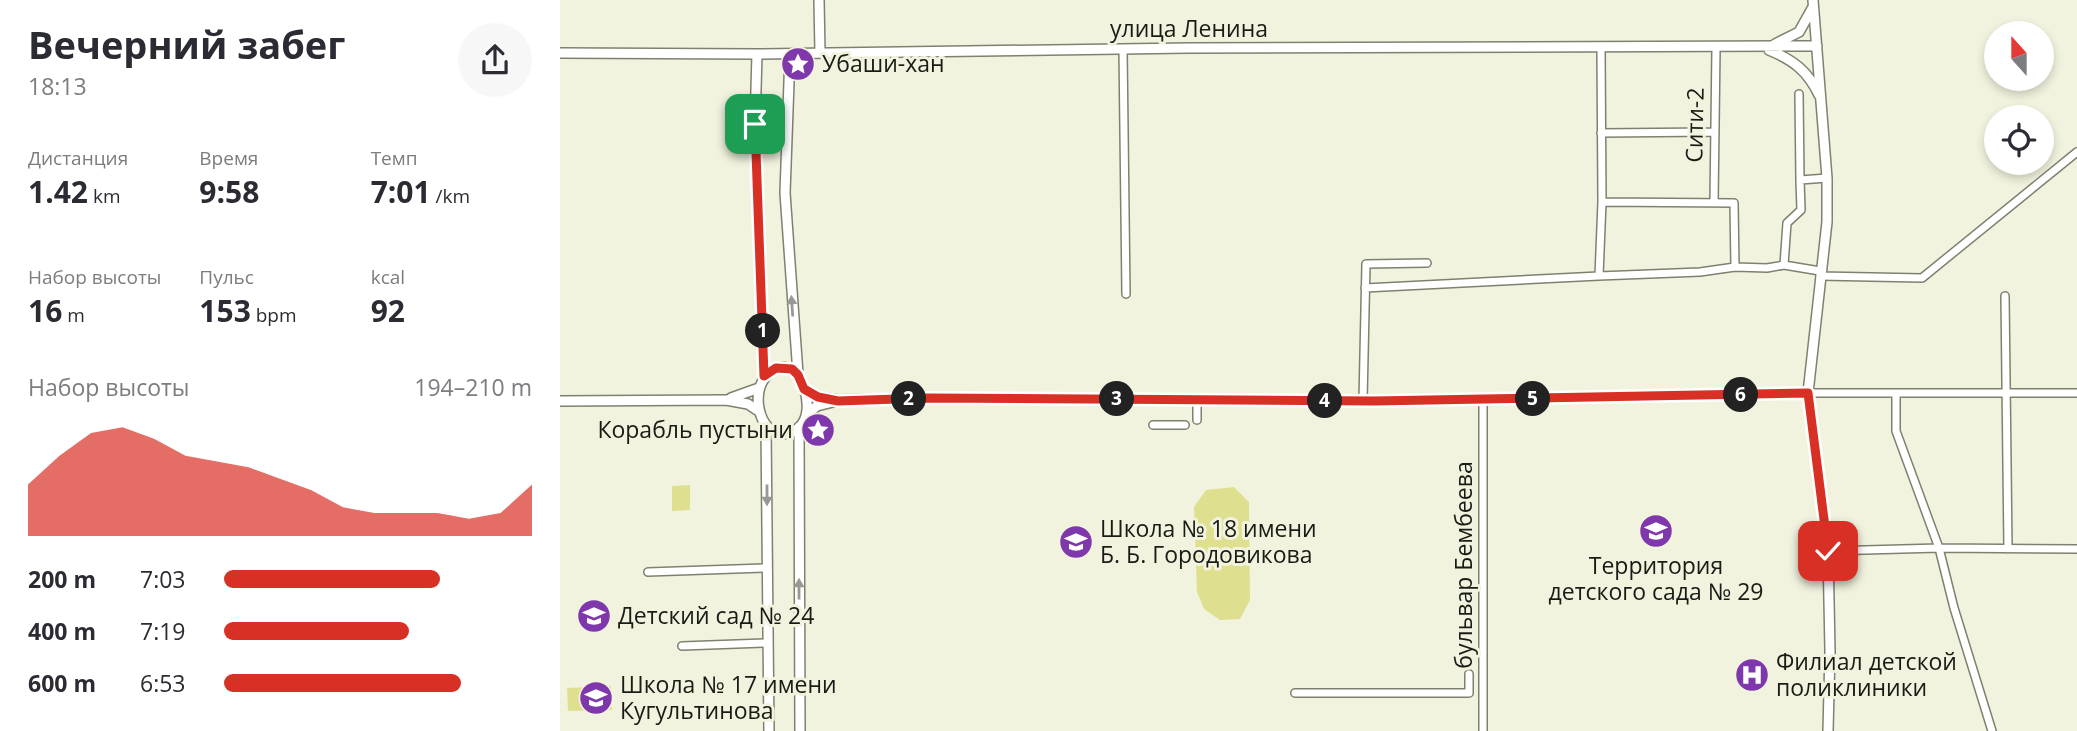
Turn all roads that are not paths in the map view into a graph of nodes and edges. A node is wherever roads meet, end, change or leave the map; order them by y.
1 (820, 0) edge
2 (1814, 3) edge
3 (1817, 46) junction
4 (1601, 48) junction
5 (1716, 48) junction
6 (1764, 48) junction
7 (1123, 49) junction
8 (560, 53) edge
9 (820, 53) junction
10 (757, 54) junction
11 (790, 54) junction
12 (1799, 94) dead end
13 (1821, 100) junction
14 (1601, 132) junction
15 (1713, 132) junction
16 (2077, 152) edge
17 (1827, 178) junction
18 (1800, 180) junction
19 (1602, 202) junction
20 (1714, 202) junction
21 (1427, 263) dead end
22 (1784, 265) junction
23 (1735, 267) junction
24 (1820, 273) junction
25 (1599, 276) junction
26 (1365, 288) junction
27 (1126, 294) dead end
28 (2005, 296) dead end
29 (797, 374) junction
30 (764, 376) junction
31 (759, 388) junction
32 (804, 389) junction
33 (1808, 393) junction
34 (2007, 393) junction
35 (2077, 393) edge
36 (1896, 394) junction
37 (1483, 399) junction
38 (726, 400) junction
39 (1197, 400) junction
40 (560, 401) edge
41 (838, 401) junction
42 (1363, 401) junction
43 (760, 412) junction
44 (807, 414) junction
45 (1197, 421) dead end
46 (1153, 425) dead end
47 (1185, 425) dead end
48 (766, 427) junction
49 (800, 427) junction
50 (1939, 548) junction
51 (2008, 549) junction
52 (2077, 549) edge
53 (1828, 551) junction
54 (767, 568) junction
55 (648, 572) dead end
56 (768, 643) junction
57 (682, 646) dead end
58 (1469, 674) dead end
59 (1295, 693) dead end
60 (769, 731) edge
61 (800, 731) edge
62 (1483, 731) edge
63 (1828, 731) edge
64 (1992, 731) edge

1 - 9 main road
2 - 3 main road
2 - 6 main road
3 - 6 main road, улица Ленина
3 - 13 main road
4 - 5 main road, улица Ленина
4 - 7 main road, улица Ленина
4 - 14 street
5 - 6 main road, улица Ленина
5 - 15 street, Сити-2
6 - 13 main road
7 - 9 main road, улица Ленина
7 - 27 street
8 - 10 main road, улица Ленина
9 - 11 main road, улица Ленина
10 - 11 main road, улица Ленина
10 - 30 main road
29 -> 11 main road
12 - 18 street
13 - 17 main road
14 - 15 street
14 - 19 street
15 - 20 street, Сити-2
16 - 24 street
17 - 18 street
17 - 24 main road
18 - 22 street
19 - 20 street
19 - 25 street
20 - 23 street
21 - 26 street
22 - 23 street
22 - 24 street
23 - 25 street
24 - 33 main road
25 - 26 street
26 - 42 street
28 - 34 street
29 - 30 main road
29 - 32 main road
30 - 31 main road
31 - 38 main road
31 - 43 main road
32 - 41 main road
32 - 44 main road
33 - 36 street
33 - 37 main road
33 - 53 main road
34 - 35 street
34 - 36 street
34 - 51 street
36 - 50 street
37 - 42 main road
37 - 62 street, бульвар Бембеева
38 - 40 main road
38 - 43 main road
39 - 41 main road
39 - 42 main road
39 - 45 street
41 - 44 main road
43 - 48 main road
44 - 49 main road
46 - 47 street
48 - 49 main road
48 -> 54 main road
61 -> 49 main road
50 - 51 street
50 - 53 street
50 - 64 street
51 - 52 street
53 - 63 main road
54 - 55 street
54 - 56 main road
56 - 57 street
56 - 60 main road
58 - 59 street, бульвар Бембеева

